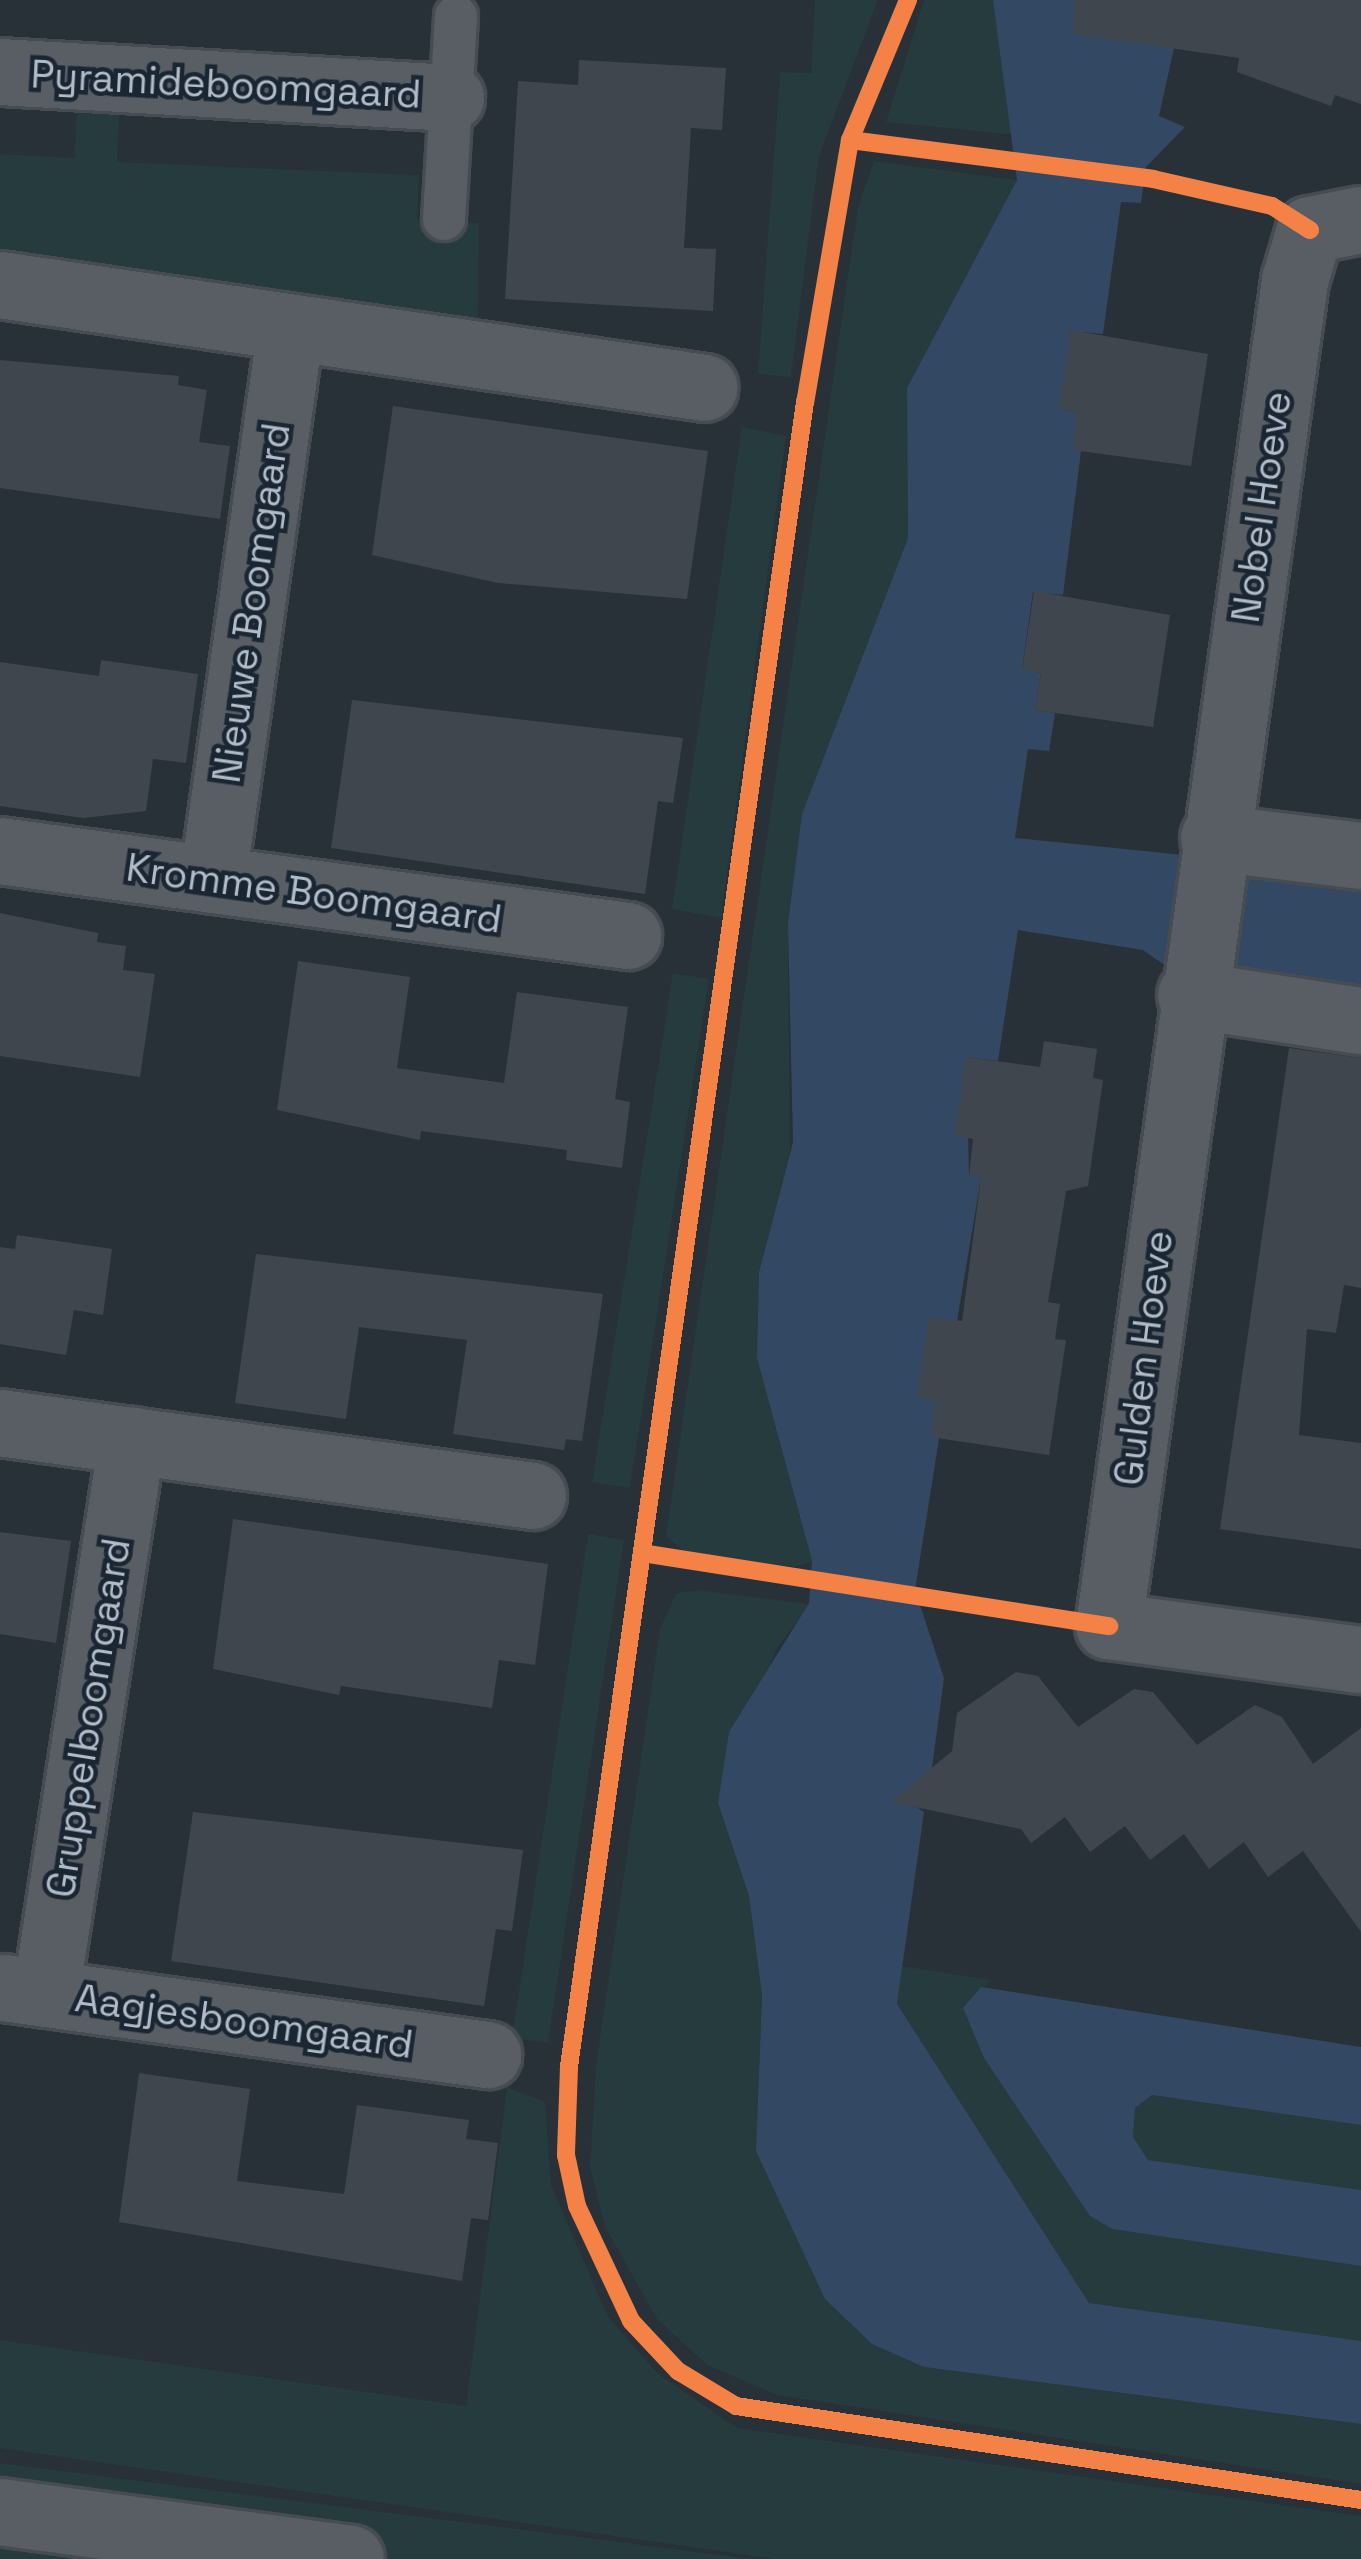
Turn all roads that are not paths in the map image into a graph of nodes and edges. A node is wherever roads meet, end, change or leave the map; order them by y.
1 (456, 16) dead end
2 (0, 72) edge
3 (451, 98) junction
4 (444, 219) dead end
5 (1361, 220) edge
6 (0, 285) edge
7 (291, 327) junction
8 (705, 388) dead end
9 (1213, 843) junction
10 (0, 851) edge
11 (1361, 856) edge
12 (213, 880) junction
13 (628, 936) dead end
14 (1192, 990) junction
15 (1361, 1021) edge
16 (0, 1423) edge
17 (132, 1441) junction
18 (533, 1496) dead end
19 (1361, 1660) edge
20 (23, 1991) edge
21 (488, 2055) dead end
22 (0, 2512) edge
23 (351, 2559) edge

1 - 3 lane
2 - 3 street, Pyramideboomgaard
3 - 4 lane
5 - 9 street, Nobel Hoeve
6 - 7 street
7 - 8 street
7 - 12 street, Nieuwe Boomgaard
9 - 11 street
9 - 14 street, Gulden Hoeve
10 - 12 street, Kromme Boomgaard
12 - 13 street, Kromme Boomgaard
14 - 15 street
14 - 19 street, Gulden Hoeve
16 - 17 street
17 - 18 street
17 - 20 street, Gruppelboomgaard
20 - 21 street, Aagjesboomgaard
22 - 23 street

